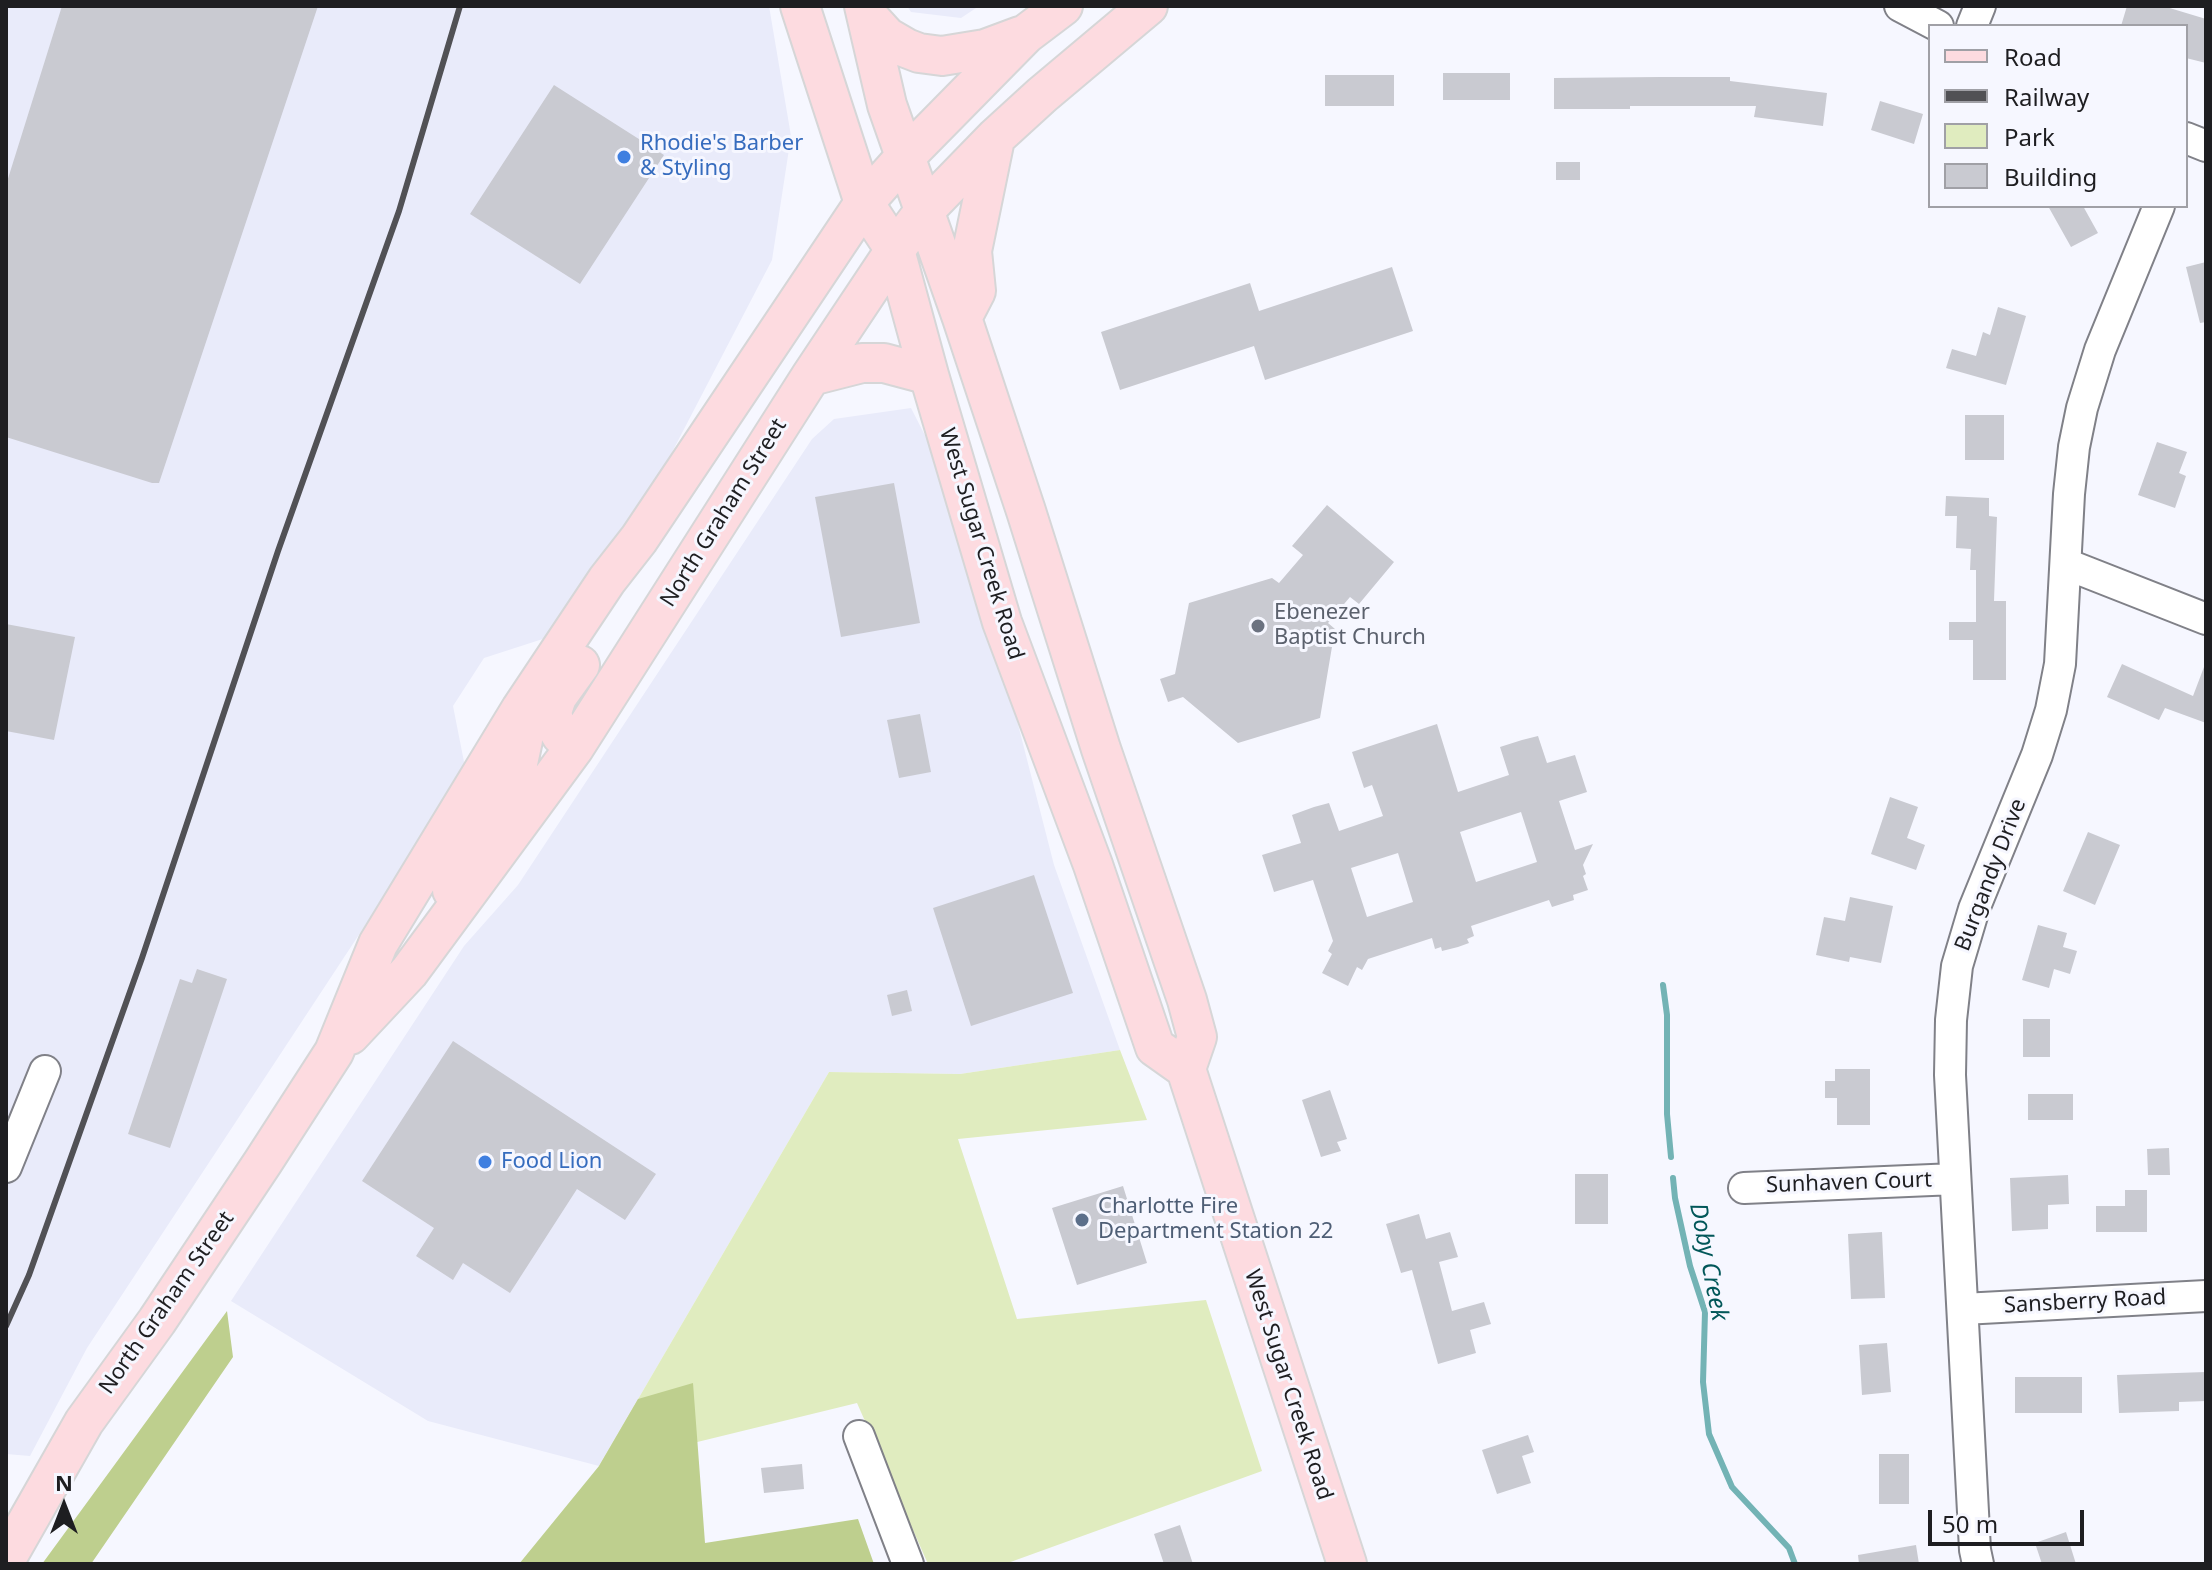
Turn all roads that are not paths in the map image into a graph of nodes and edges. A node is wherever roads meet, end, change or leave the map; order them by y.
1 (800, 6) edge
2 (1063, 6) edge
3 (1148, 6) edge
4 (1900, 6) edge
5 (865, 10) edge
6 (1934, 24) edge
7 (1026, 34) junction
8 (996, 137) junction
9 (904, 158) junction
10 (864, 203) junction
11 (2158, 208) edge
12 (925, 210) junction
13 (895, 250) junction
14 (962, 318) junction
15 (929, 375) junction
16 (811, 376) junction
17 (639, 539) junction
18 (2066, 564) junction
19 (2206, 619) edge
20 (521, 709) junction
21 (574, 748) junction
22 (1093, 865) junction
23 (430, 944) junction
24 (1187, 1000) junction
25 (334, 1052) junction
26 (1186, 1069) junction
27 (45, 1071) dead end
28 (6, 1167) edge
29 (1955, 1179) junction
30 (1744, 1188) dead end
31 (2206, 1296) edge
32 (1963, 1309) junction
33 (859, 1436) dead end
34 (6, 1559) edge
35 (908, 1564) edge
36 (1347, 1564) edge
37 (1978, 1564) edge

1 - 10 main road, West Sugar Creek Road
2 - 7 main road, North Graham Street
3 - 8 main road, North Graham Street
4 - 6 street
5 - 7 main road
5 - 9 main road
7 - 9 main road, North Graham Street
8 - 12 main road, North Graham Street
8 - 14 main road
9 - 10 main road, North Graham Street
9 - 12 main road
10 - 13 main road, West Sugar Creek Road
10 - 17 main road, North Graham Street
11 - 18 street, Burgandy Drive
12 - 13 main road, North Graham Street
12 - 14 main road
13 - 15 main road, West Sugar Creek Road
13 - 16 main road, North Graham Street
14 - 24 main road
15 - 16 main road
15 - 22 main road, West Sugar Creek Road
16 - 21 main road, North Graham Street
17 - 20 main road, North Graham Street
17 - 21 main road
18 - 19 street
18 - 29 street, Burgandy Drive
20 - 23 main road
20 - 25 main road, North Graham Street
21 - 23 main road, North Graham Street
22 - 24 main road
22 - 26 main road, West Sugar Creek Road
23 - 25 main road, North Graham Street
24 - 26 main road
25 - 34 main road, North Graham Street
26 - 36 main road, West Sugar Creek Road
27 - 28 street
29 - 30 street, Sunhaven Court
29 - 32 street, Burgandy Drive
31 - 32 street, Sansberry Road
32 - 37 street, Burgandy Drive
33 - 35 street

